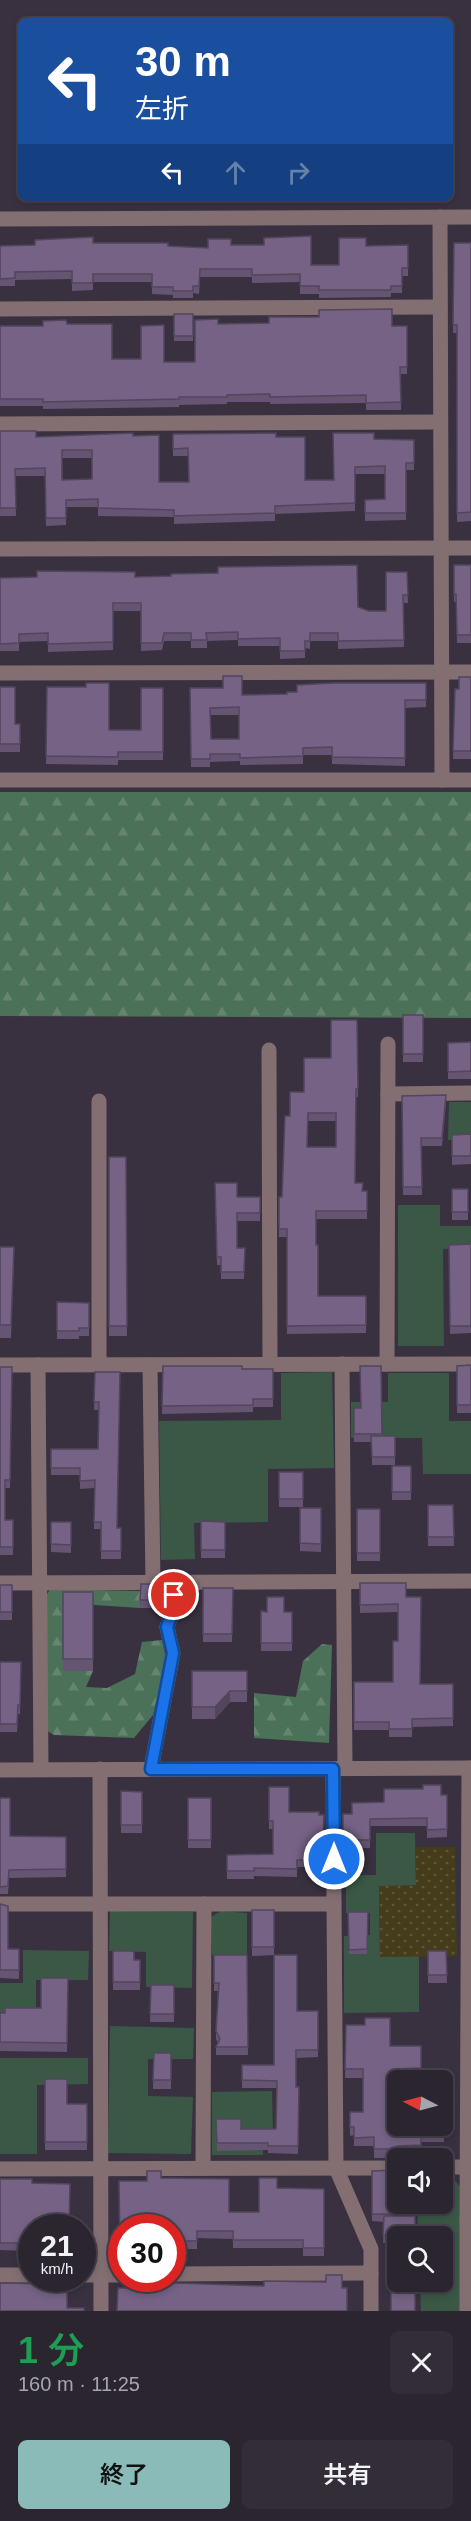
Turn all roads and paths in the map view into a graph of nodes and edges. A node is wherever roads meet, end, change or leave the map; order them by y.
1 (440, 217) junction
2 (471, 217) edge
3 (0, 219) edge
4 (440, 307) junction
5 (0, 309) edge
6 (441, 422) junction
7 (0, 424) edge
8 (441, 548) junction
9 (471, 548) edge
10 (0, 549) edge
11 (441, 672) junction
12 (471, 672) edge
13 (0, 673) edge
14 (0, 780) edge
15 (441, 780) junction
16 (471, 780) edge
17 (388, 1044) dead end
18 (269, 1050) dead end
19 (471, 1093) edge
20 (388, 1094) junction
21 (99, 1101) dead end
22 (342, 1364) junction
23 (387, 1364) junction
24 (471, 1364) edge
25 (0, 1365) edge
26 (38, 1365) junction
27 (99, 1365) junction
28 (150, 1365) junction
29 (270, 1365) junction
30 (343, 1581) junction
31 (471, 1581) edge
32 (153, 1582) junction
33 (174, 1582) junction
34 (0, 1583) edge
35 (40, 1583) junction
36 (470, 1768) edge
37 (41, 1769) junction
38 (100, 1769) junction
39 (151, 1769) junction
40 (339, 1769) junction
41 (0, 1770) edge
42 (0, 1904) edge
43 (101, 1904) junction
44 (204, 1904) junction
45 (334, 1904) junction
46 (453, 2167) edge
47 (468, 2167) junction
48 (203, 2168) junction
49 (336, 2168) junction
50 (387, 2168) edge
51 (0, 2169) edge
52 (100, 2169) junction
53 (469, 2221) edge
54 (371, 2273) junction
55 (186, 2274) edge
56 (0, 2275) edge
57 (18, 2275) edge
58 (96, 2275) edge
59 (101, 2275) junction
60 (108, 2275) edge
61 (101, 2311) edge
62 (371, 2311) edge
63 (467, 2311) edge

1 - 2 street
1 - 3 street
1 - 4 street
4 - 5 street
4 - 6 street
6 - 7 street
6 - 8 street
8 - 9 street
8 - 10 street
8 - 11 street
11 - 12 street
11 - 13 street
11 - 15 street
14 - 15 street
15 - 16 street
17 - 20 street
18 - 29 street
19 - 20 street
20 - 23 street
21 - 27 street
22 - 23 street
22 - 29 street
22 - 30 street
23 - 24 street
25 - 26 street
26 - 27 street
26 - 35 street
27 - 28 street
28 - 29 street
28 - 32 street
30 - 31 street
30 - 33 street
30 - 40 street
32 - 33 street
32 - 35 street
33 - 39 street
34 - 35 street
35 - 37 street
36 - 40 street
36 - 47 street
37 - 38 street
37 - 41 street
38 - 39 street
38 - 43 street
39 - 40 street
40 - 45 street
42 - 43 street
43 - 44 street
43 - 52 street
44 - 45 street
44 - 48 street
45 - 49 street
46 - 47 street
47 - 53 street
48 - 49 street
48 - 52 street
49 - 50 street
49 - 54 street
51 - 52 street
52 - 59 street
53 - 63 street
54 - 55 street
54 - 62 street
56 - 57 street
58 - 59 street
59 - 60 street
59 - 61 street

